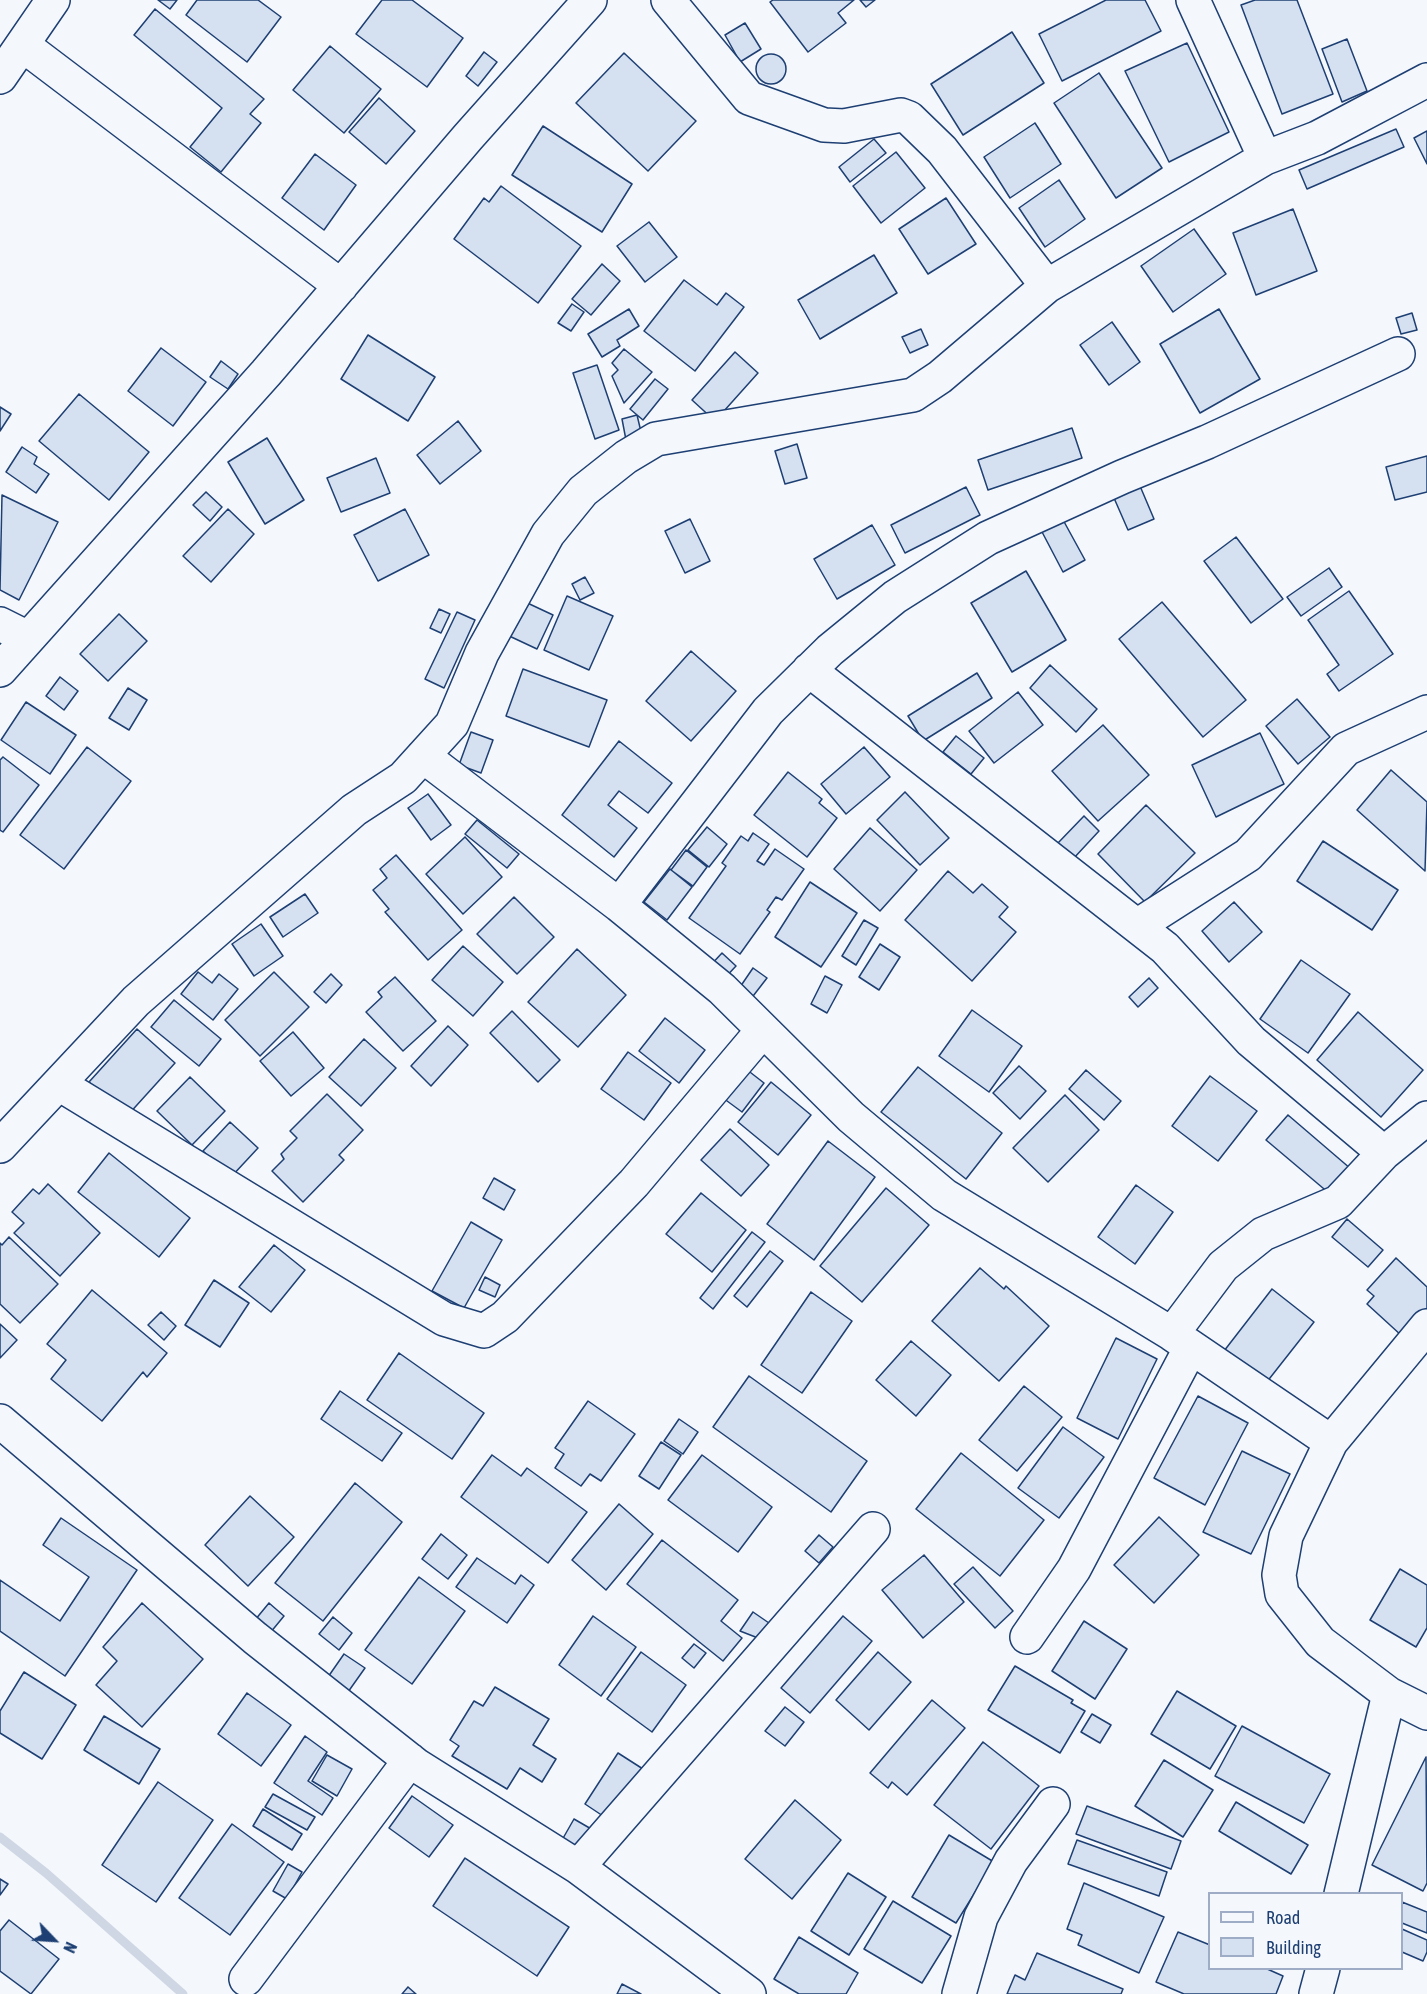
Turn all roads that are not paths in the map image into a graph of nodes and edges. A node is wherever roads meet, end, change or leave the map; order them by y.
1 (53, 0) edge
2 (590, 0) edge
3 (668, 0) edge
4 (1193, 0) edge
5 (24, 46) junction
6 (0, 77) edge
7 (1427, 80) edge
8 (1265, 158) junction
9 (340, 286) junction
10 (1047, 286) junction
11 (1398, 354) dead end
12 (14, 631) edge
13 (0, 670) edge
14 (809, 670) junction
15 (1427, 712) edge
16 (423, 756) junction
17 (619, 906) junction
18 (1137, 926) junction
19 (763, 1030) junction
20 (59, 1084) junction
21 (1427, 1118) edge
22 (0, 1146) edge
23 (1384, 1153) junction
24 (1427, 1326) edge
25 (1181, 1341) junction
26 (0, 1421) edge
27 (1331, 1442) junction
28 (873, 1529) dead end
29 (1027, 1637) dead end
30 (1389, 1694) junction
31 (1427, 1713) edge
32 (410, 1760) junction
33 (1053, 1804) dead end
34 (578, 1867) junction
35 (1341, 1892) edge
36 (1322, 1970) edge
37 (246, 1979) dead end
38 (749, 1994) edge
39 (959, 1994) edge
40 (1316, 1994) edge

1 - 5 street
2 - 9 street
3 - 10 street
4 - 8 street
5 - 6 street
5 - 9 street
7 - 8 street
8 - 10 street
9 - 12 street
10 - 16 street
11 - 14 street
12 - 13 street
14 - 17 street
14 - 18 street
15 - 18 street
16 - 17 street
16 - 20 street
17 - 19 street
18 - 23 street
19 - 20 street
19 - 25 street
20 - 22 street
21 - 23 street
23 - 25 street
24 - 27 street
25 - 27 street
25 - 29 street
26 - 32 street
27 - 30 street
28 - 34 street
30 - 31 street
30 - 35 street
32 - 34 street
32 - 37 street
33 - 39 street
34 - 38 street
36 - 40 street

